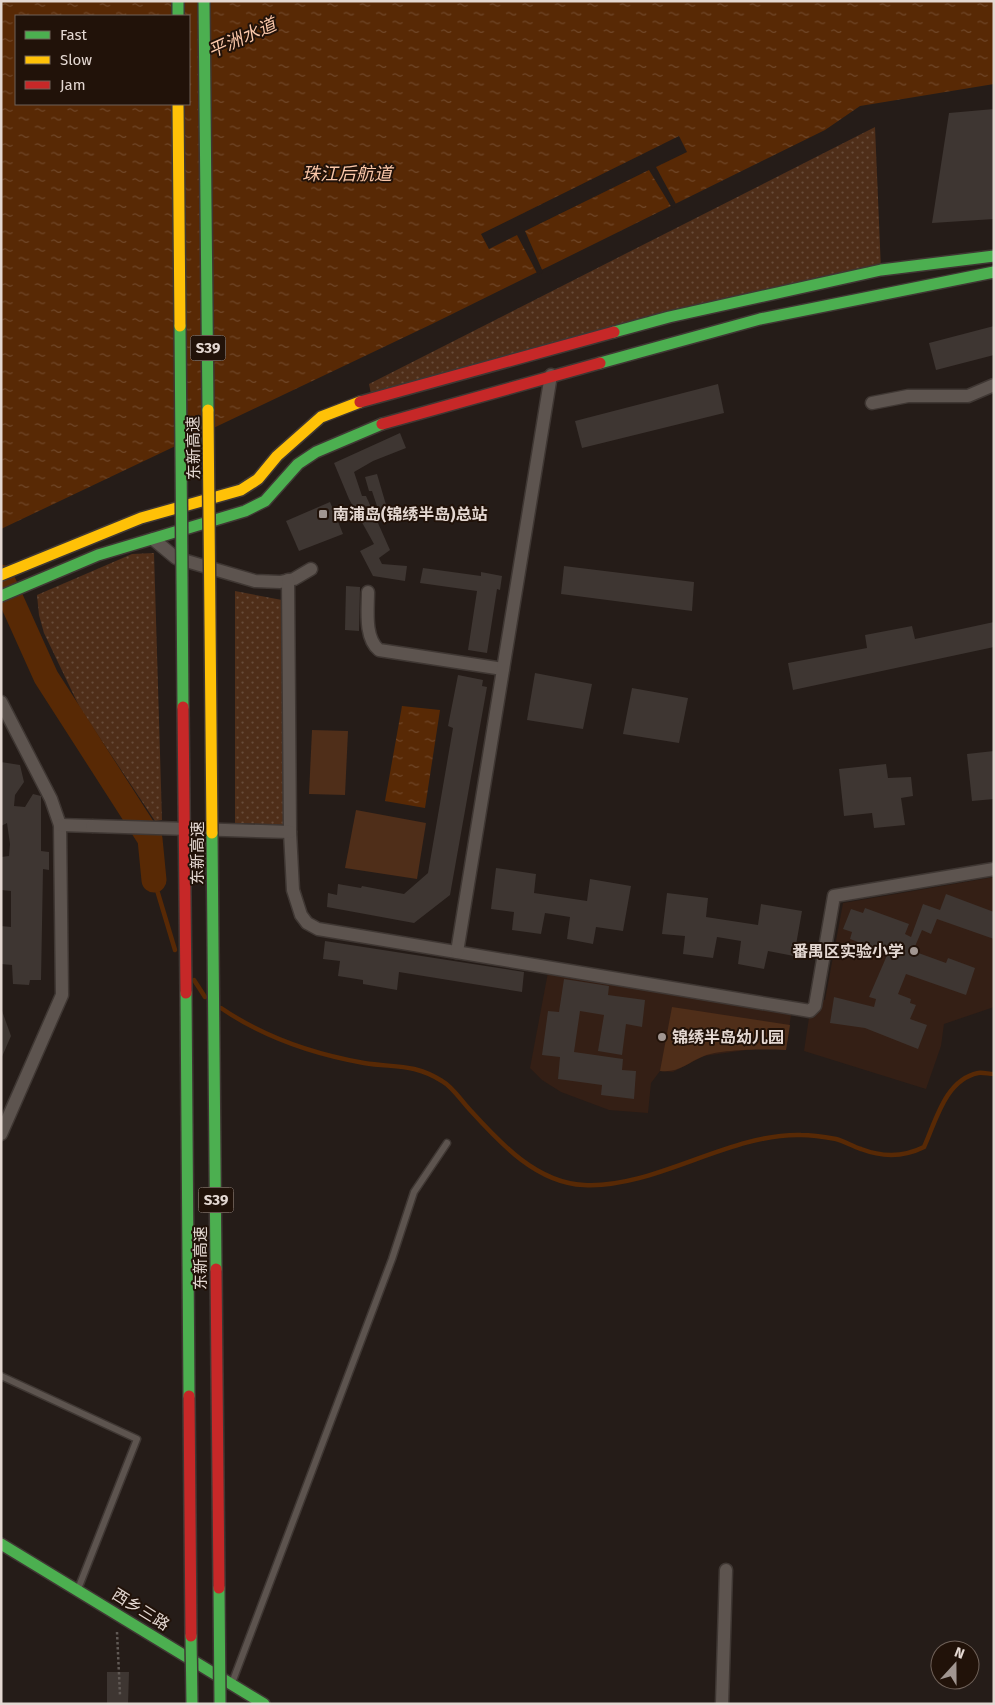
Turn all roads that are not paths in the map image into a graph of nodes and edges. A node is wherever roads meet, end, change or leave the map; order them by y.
1 (178, 1) edge
2 (204, 1) edge
3 (178, 15) edge
4 (178, 105) edge
5 (994, 256) edge
6 (994, 272) edge
7 (551, 375) junction
8 (994, 386) edge
9 (872, 403) dead end
10 (153, 539) junction
11 (311, 569) dead end
12 (1, 575) edge
13 (288, 580) junction
14 (368, 592) dead end
15 (1, 596) edge
16 (503, 669) junction
17 (1, 702) edge
18 (60, 826) junction
19 (290, 832) junction
20 (994, 869) edge
21 (457, 952) junction
22 (1, 1134) edge
23 (447, 1143) dead end
24 (1, 1376) edge
25 (1, 1544) edge
26 (726, 1570) dead end
27 (78, 1589) junction
28 (232, 1684) junction
29 (192, 1704) edge
30 (220, 1704) edge
31 (264, 1704) edge
32 (722, 1704) edge

1 - 3 main road
2 - 30 main road, 东新高速 / S39, bridge
4 - 29 main road, 东新高速 / S39, bridge
5 - 12 main road
6 - 7 main road
7 - 10 main road
7 - 16 street
8 - 9 street
10 - 13 street
10 - 15 main road
11 - 13 street
13 - 19 street
14 - 16 street
16 - 21 street
17 - 18 street
18 - 19 street, bridge
18 - 22 street
19 - 21 street
20 - 21 street
23 - 28 lane
24 - 27 lane
25 - 27 main road, 西乡三路
26 - 32 street
27 - 28 main road, 西乡三路
28 - 31 main road, 西乡三路

